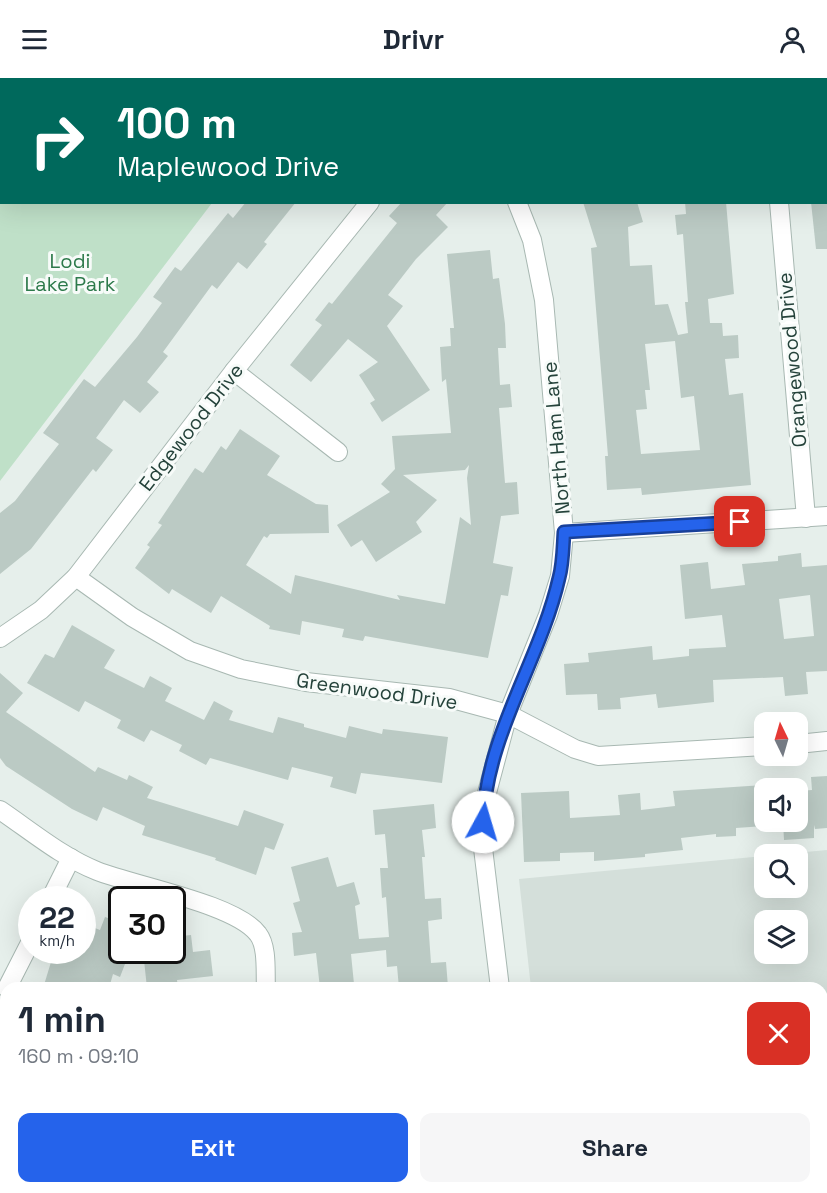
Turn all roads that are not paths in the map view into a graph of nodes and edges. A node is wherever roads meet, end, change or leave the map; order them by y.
1 (368, 204) edge
2 (518, 204) edge
3 (779, 204) edge
4 (234, 371) junction
5 (338, 452) dead end
6 (827, 516) edge
7 (806, 518) junction
8 (564, 532) junction
9 (76, 577) junction
10 (0, 638) edge
11 (508, 714) junction
12 (827, 741) edge
13 (808, 743) edge
14 (754, 747) edge
15 (0, 810) edge
16 (71, 858) junction
17 (57, 886) edge
18 (20, 964) edge
19 (11, 982) edge
20 (265, 982) edge
21 (499, 982) edge

1 - 4 street, Edgewood Drive
2 - 8 street, North Ham Lane
3 - 7 street, Orangewood Drive
4 - 5 street
4 - 9 street, Edgewood Drive
6 - 7 street
7 - 8 street
8 - 11 street, North Ham Lane
9 - 10 street, Edgewood Drive
9 - 11 street, Greenwood Drive
11 - 14 street, Greenwood Drive
11 - 21 street, North Ham Lane
12 - 13 street
15 - 16 street
16 - 17 street
16 - 20 street
18 - 19 street

